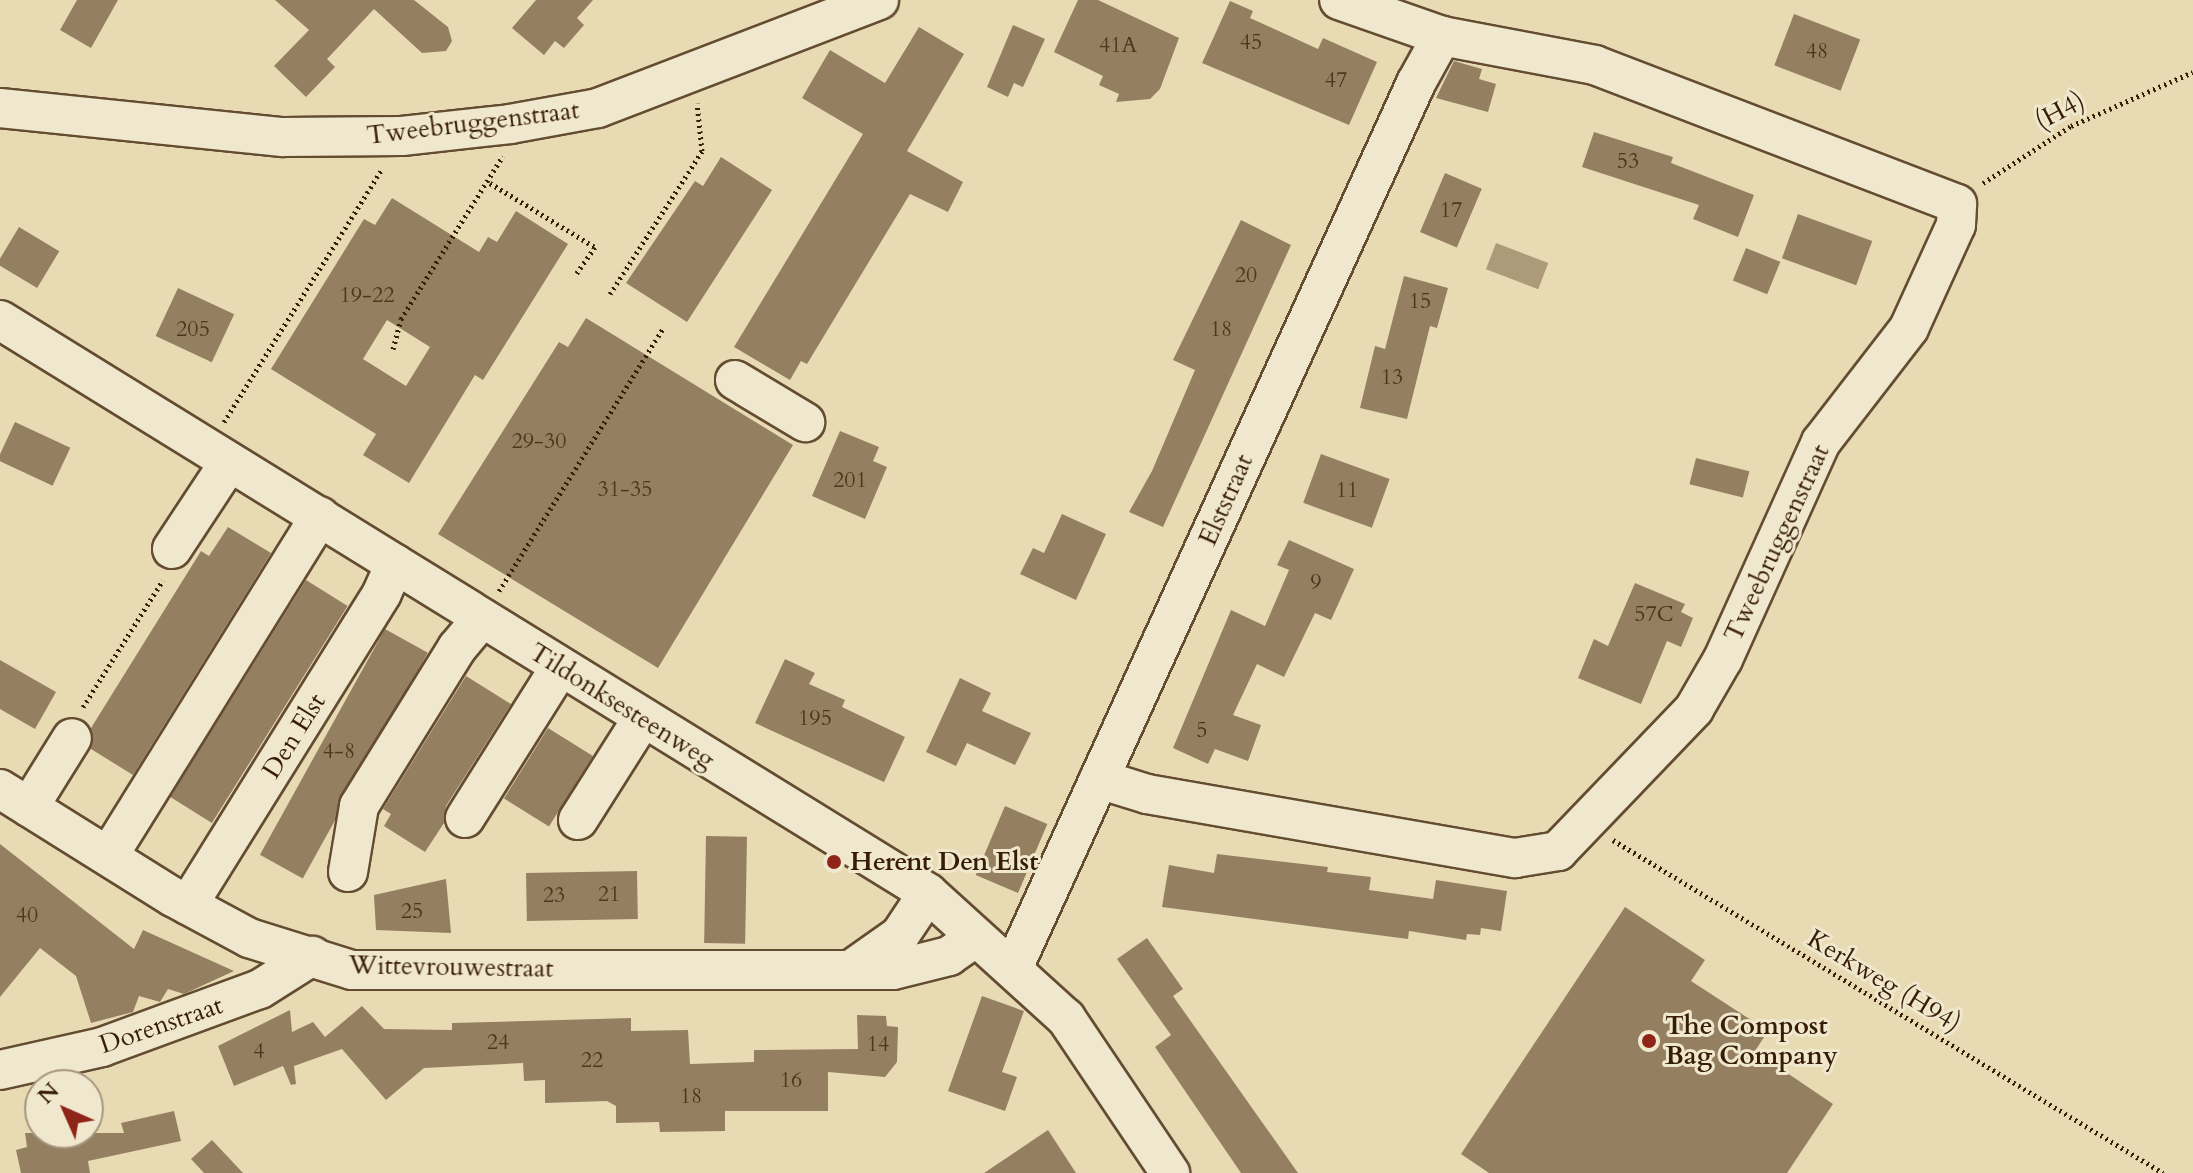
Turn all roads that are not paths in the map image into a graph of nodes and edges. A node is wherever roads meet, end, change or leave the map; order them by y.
1 (879, 0) edge
2 (1339, 0) edge
3 (1442, 36) junction
4 (0, 108) edge
5 (0, 320) edge
6 (735, 380) dead end
7 (805, 422) dead end
8 (218, 457) junction
9 (320, 516) junction
10 (172, 549) road end
11 (395, 564) junction
12 (482, 618) junction
13 (560, 667) junction
14 (642, 719) junction
15 (72, 738) road end
16 (1099, 779) junction
17 (14, 798) edge
18 (465, 818) dead end
19 (578, 820) dead end
20 (109, 855) junction
21 (348, 872) dead end
22 (928, 893) junction
23 (188, 905) junction
24 (975, 938) junction
25 (312, 956) junction
26 (1014, 966) junction
27 (852, 969) junction
28 (0, 1070) edge
29 (1170, 1173) edge

1 - 4 street, Tweebruggenstraat
2 - 3 street
3 - 16 street, Elststraat
3 - 16 street, Tweebruggenstraat
5 - 8 street, Tildonksesteenweg
6 - 7 street
8 - 9 street, Tildonksesteenweg
8 - 10 street
9 - 11 street, Tildonksesteenweg
9 - 20 street
11 - 12 street, Tildonksesteenweg
11 - 23 street, Den Elst
12 - 13 street, Tildonksesteenweg
12 - 21 street
13 - 14 street, Tildonksesteenweg
13 - 18 street
14 - 19 street
14 - 22 street, Tildonksesteenweg
15 - 17 street
16 - 26 street, Elststraat
17 - 20 street, Wittevrouwestraat
20 - 23 street, Wittevrouwestraat
22 - 24 street, Tildonksesteenweg
22 - 27 street
23 - 25 street, Wittevrouwestraat
24 - 26 street, Tildonksesteenweg
24 - 27 street, Wittevrouwestraat
25 - 27 street, Wittevrouwestraat
25 - 28 street, Dorenstraat
26 - 29 street, Tildonksesteenweg

